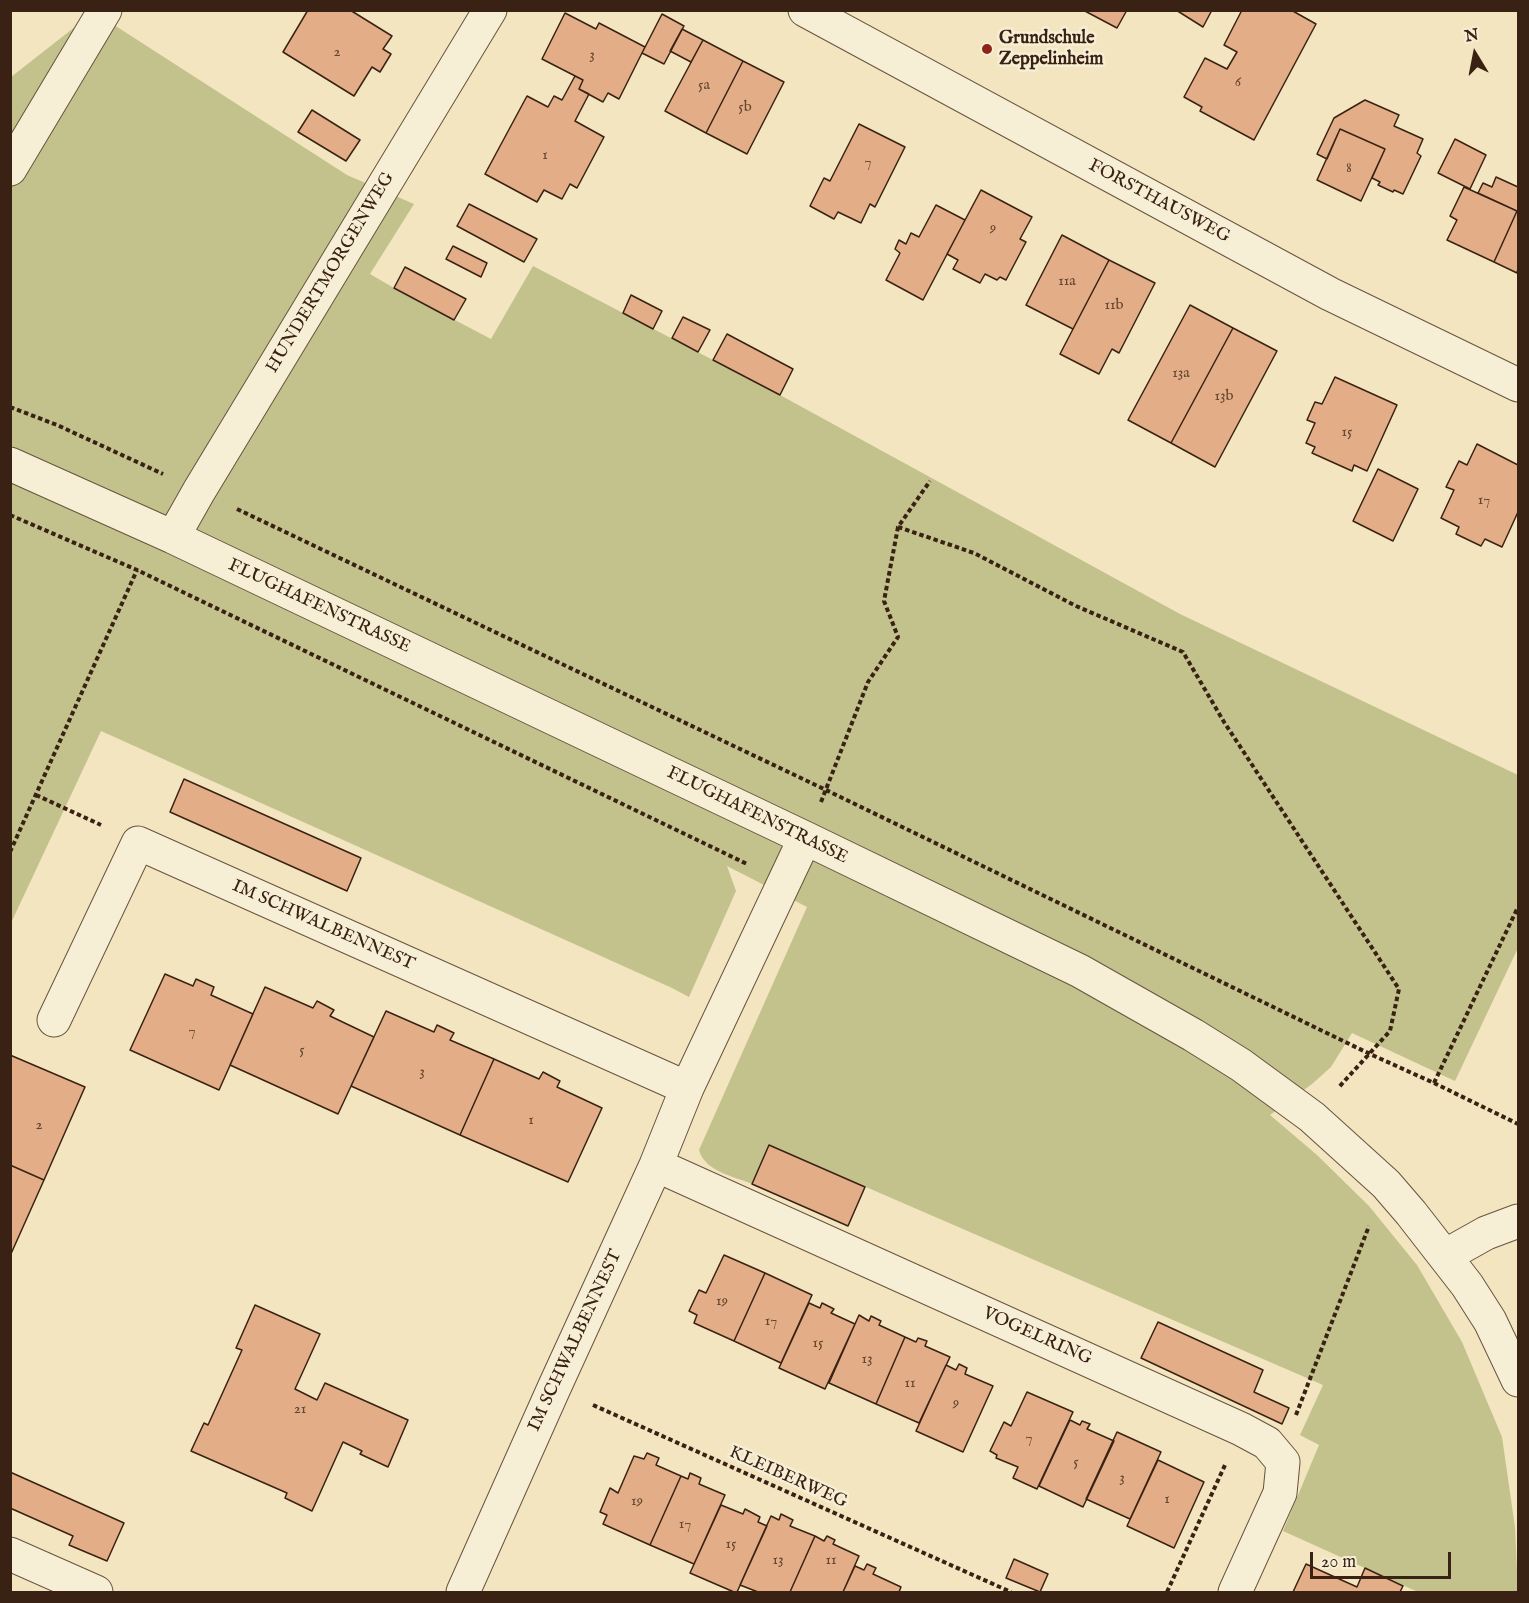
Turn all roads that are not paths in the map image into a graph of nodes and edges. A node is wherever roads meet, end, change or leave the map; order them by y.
1 (105, 10) edge
2 (490, 10) edge
3 (805, 10) edge
4 (10, 168) edge
5 (1518, 385) edge
6 (10, 464) edge
7 (173, 537) junction
8 (805, 838) junction
9 (54, 1020) dead end
10 (687, 1088) junction
11 (656, 1165) junction
12 (1518, 1221) edge
13 (1445, 1256) junction
14 (1518, 1380) edge
15 (10, 1554) edge
16 (96, 1593) edge
17 (463, 1593) edge
18 (1235, 1593) edge

1 - 4 street
2 - 7 street, HUNDERTMORGENWEG
3 - 5 street, FORSTHAUSWEG
6 - 7 street, FLUGHAFENSTRASSE
7 - 8 street, FLUGHAFENSTRASSE
8 - 10 street, IM SCHWALBENNEST
8 - 13 street, FLUGHAFENSTRASSE
9 - 10 street, IM SCHWALBENNEST
10 - 11 street, IM SCHWALBENNEST
11 - 17 street, IM SCHWALBENNEST
11 - 18 street, VOGELRING
12 - 13 street
13 - 14 street, FLUGHAFENSTRASSE
15 - 16 street

